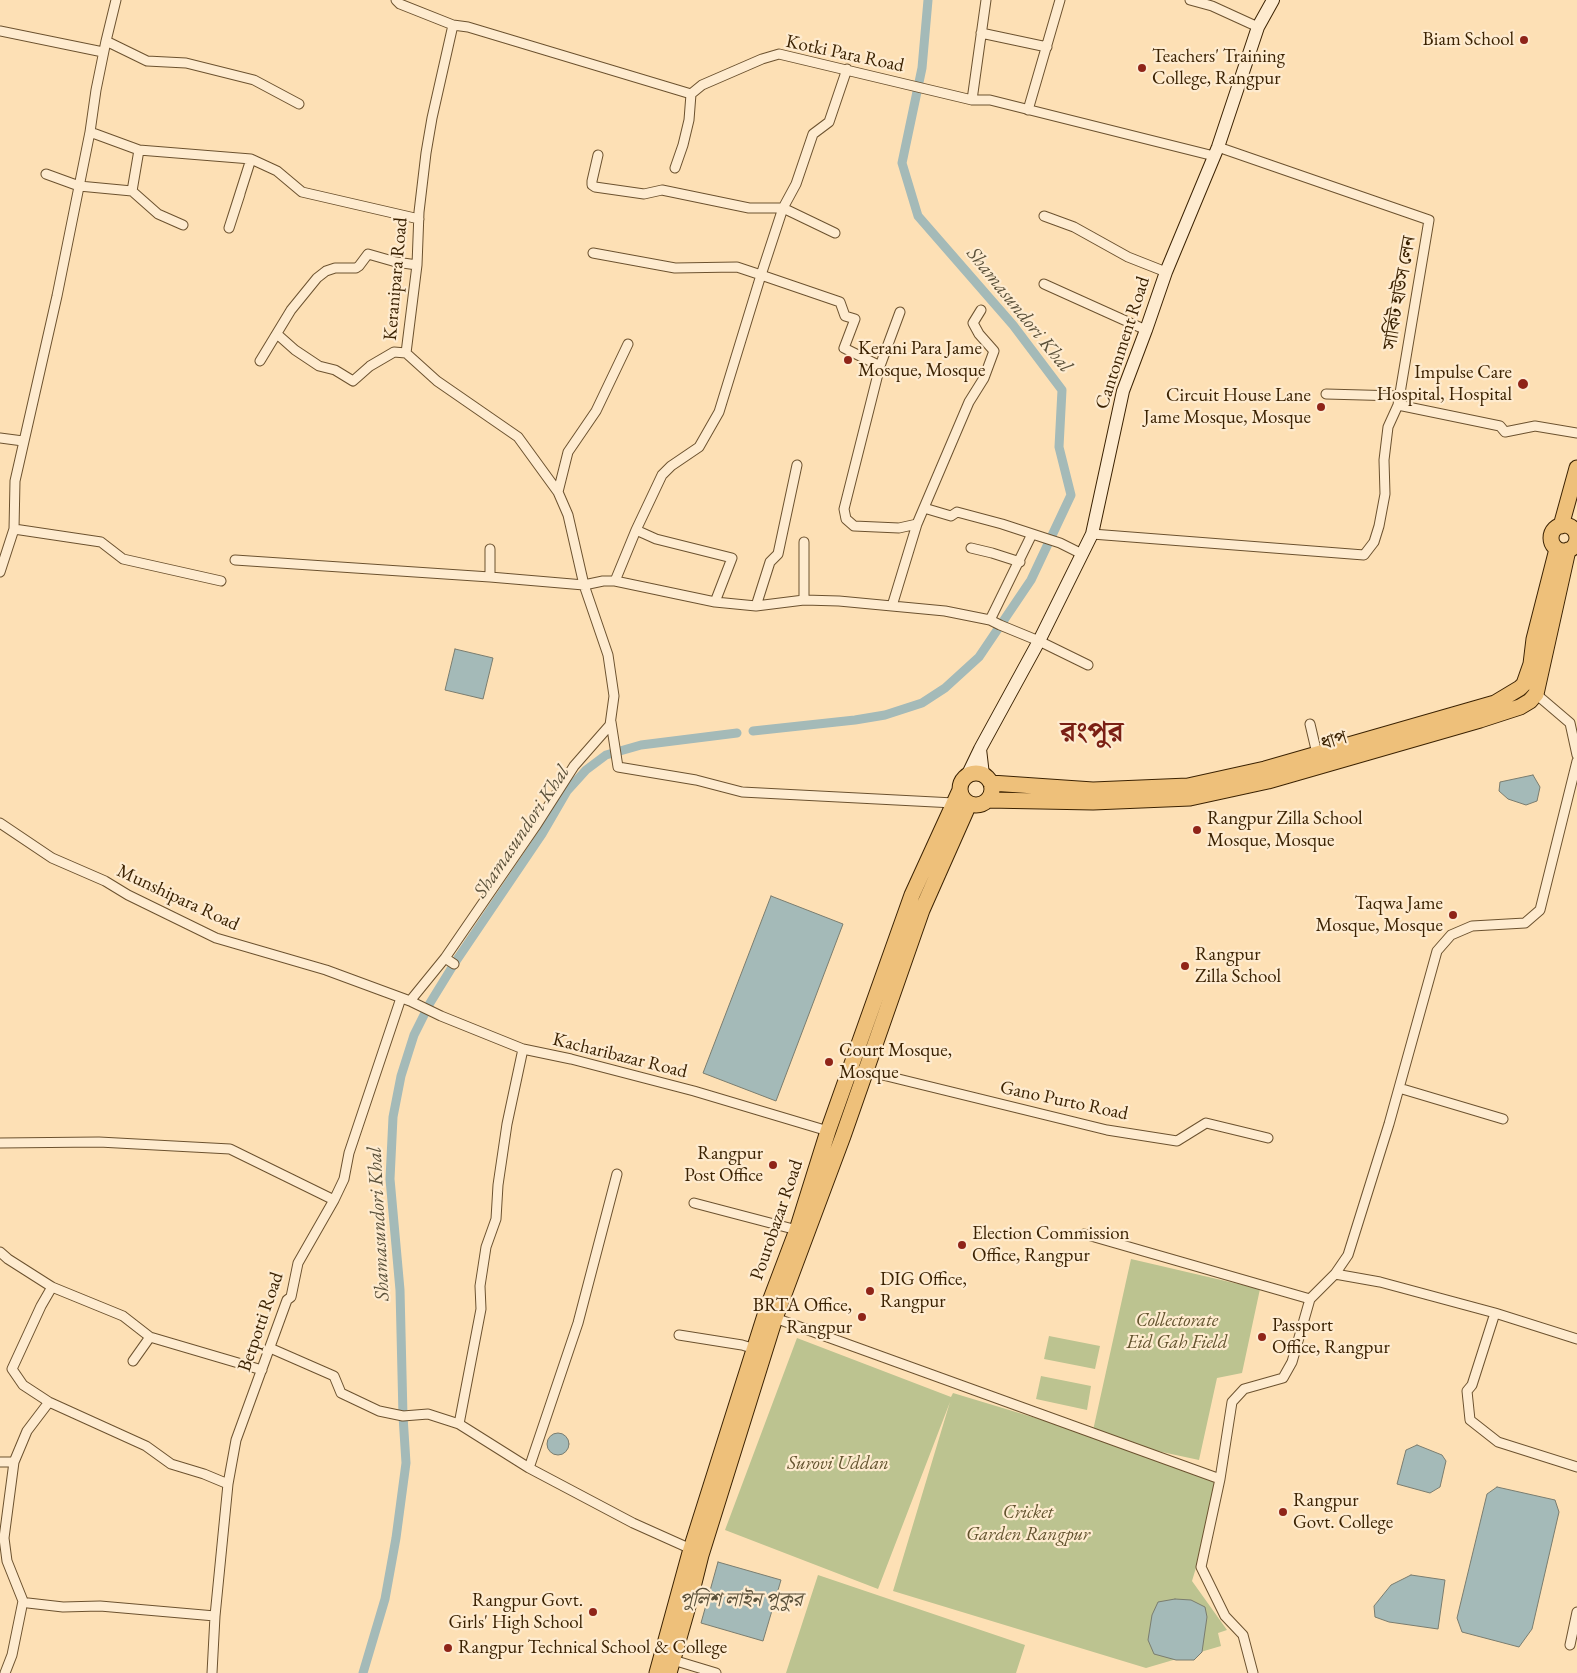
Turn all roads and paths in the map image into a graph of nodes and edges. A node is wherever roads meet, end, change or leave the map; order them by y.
1 (116, 0) edge
2 (986, 0) edge
3 (1060, 0) edge
4 (1190, 0) edge
5 (1273, 0) edge
6 (399, 1) edge
7 (453, 26) junction
8 (1258, 27) junction
9 (0, 31) edge
10 (981, 33) junction
11 (106, 41) junction
12 (1047, 47) junction
13 (103, 52) junction
14 (847, 69) junction
15 (691, 94) junction
16 (972, 100) junction
17 (299, 104) dead end
18 (1028, 110) junction
19 (90, 132) junction
20 (139, 150) junction
21 (1216, 152) junction
22 (598, 155) dead end
23 (251, 159) junction
24 (675, 168) dead end
25 (46, 174) dead end
26 (79, 186) junction
27 (132, 191) junction
28 (240, 194) dead end
29 (783, 208) junction
30 (1044, 216) dead end
31 (419, 219) junction
32 (183, 225) dead end
33 (835, 233) dead end
34 (593, 253) dead end
35 (417, 265) junction
36 (1166, 272) junction
37 (761, 274) junction
38 (1044, 284) dead end
39 (981, 310) dead end
40 (900, 312) dead end
41 (1146, 330) junction
42 (277, 334) junction
43 (628, 344) dead end
44 (406, 353) junction
45 (260, 361) dead end
46 (880, 366) junction
47 (1326, 394) dead end
48 (1399, 400) junction
49 (1577, 434) edge
50 (0, 438) edge
51 (23, 441) junction
52 (797, 465) dead end
53 (1577, 468) edge
54 (558, 492) junction
55 (1577, 502) edge
56 (924, 508) junction
57 (917, 524) junction
58 (14, 529) junction
59 (636, 530) junction
60 (1032, 534) junction
61 (1092, 534) junction
62 (1570, 538) edge
63 (804, 542) dead end
64 (971, 548) dead end
65 (490, 549) dead end
66 (1082, 554) junction
67 (235, 560) dead end
68 (1020, 562) junction
69 (0, 572) edge
70 (490, 577) junction
71 (221, 581) dead end
72 (583, 581) junction
73 (615, 581) junction
74 (804, 600) junction
75 (715, 602) junction
76 (756, 606) junction
77 (892, 606) junction
78 (990, 620) junction
79 (1040, 641) junction
80 (1088, 665) dead end
81 (1536, 694) junction
82 (611, 722) junction
83 (1310, 724) dead end
84 (980, 749) junction
85 (1577, 755) edge
86 (1318, 760) junction
87 (1577, 761) edge
88 (968, 776) junction
89 (987, 779) junction
90 (957, 796) junction
91 (988, 800) junction
92 (969, 804) junction
93 (0, 823) edge
94 (535, 827) junction
95 (542, 834) dead end
96 (484, 901) junction
97 (492, 908) dead end
98 (445, 958) junction
99 (454, 964) dead end
100 (405, 1000) junction
101 (524, 1049) junction
102 (851, 1064) junction
103 (866, 1072) junction
104 (1399, 1088) junction
105 (1503, 1119) dead end
106 (828, 1130) junction
107 (1268, 1138) dead end
108 (0, 1143) edge
109 (617, 1174) dead end
110 (334, 1200) junction
111 (694, 1203) dead end
112 (797, 1230) junction
113 (1084, 1234) dead end
114 (0, 1252) edge
115 (1335, 1274) junction
116 (52, 1287) junction
117 (1310, 1298) junction
118 (1495, 1314) junction
119 (775, 1318) junction
120 (679, 1335) dead end
121 (150, 1337) junction
122 (1577, 1339) edge
123 (270, 1348) junction
124 (755, 1349) junction
125 (133, 1361) dead end
126 (262, 1370) junction
127 (48, 1402) junction
128 (459, 1424) junction
129 (0, 1462) edge
130 (14, 1462) junction
131 (1577, 1467) edge
132 (530, 1468) junction
133 (1220, 1479) junction
134 (228, 1484) junction
135 (691, 1549) junction
136 (28, 1603) dead end
137 (1577, 1612) edge
138 (215, 1616) junction
139 (1570, 1645) dead end
140 (671, 1667) edge
141 (4, 1673) edge
142 (212, 1673) edge
143 (657, 1673) edge
144 (716, 1673) edge
145 (1254, 1673) edge

1 - 11 street
2 - 10 street
3 - 12 street
4 - 8 street
5 - 8 main road, Cantonment Road
6 - 7 street
7 - 15 street
7 - 31 street, Keranipara Road
8 - 21 main road, Cantonment Road
9 - 13 street
10 - 12 street
10 - 16 street
11 - 13 street
11 - 17 street
12 - 18 street
13 - 19 street
14 - 15 street, Kotki Para Road
14 - 16 street, Kotki Para Road
14 - 29 street
15 - 24 street
16 - 18 street, Kotki Para Road
18 - 21 street, Kotki Para Road
19 - 20 street
19 - 26 street
20 - 23 street
20 - 27 street
21 - 36 main road, Cantonment Road
21 - 48 street, সার্কিট হাউস লেন
22 - 29 street
23 - 28 street
23 - 31 street
25 - 26 street
26 - 27 street
26 - 51 street
27 - 32 street
29 - 33 street
29 - 37 street
30 - 36 street
31 - 35 street, Keranipara Road
34 - 37 street
35 - 42 street
35 - 44 street, Keranipara Road
36 - 41 main road, Cantonment Road
37 - 46 street
37 - 59 street
38 - 41 street
39 - 56 street
40 - 46 street
41 - 61 main road, Cantonment Road
42 - 44 street
42 - 45 street
43 - 54 street
44 - 54 street, Keranipara Road
46 - 57 street
47 - 48 street
48 - 49 street
48 - 61 street, সার্কিট হাউস লেন
50 - 51 street
51 - 58 street
52 - 76 street
53 - 62 highway, ধাপ
54 - 72 street, Keranipara Road
55 - 62 highway, ধাপ
56 - 57 street
56 - 60 street
57 - 77 street
58 - 69 street
58 - 71 street
59 - 73 street
59 - 75 street
60 - 66 street
60 - 68 street
61 - 66 main road, Cantonment Road
62 - 81 highway, ধাপ
62 - 86 highway, ধাপ
63 - 74 street
64 - 68 street
65 - 70 street
66 - 79 main road, Cantonment Road
67 - 70 street
68 - 78 street
70 - 72 street
72 - 73 street
72 - 82 street, Keranipara Road
73 - 75 street
74 - 76 street
74 - 77 street
75 - 76 street
77 - 78 street
78 - 79 street
79 - 80 street
79 - 84 main road, Cantonment Road
81 - 85 street
81 - 86 highway, ধাপ
82 - 90 street, Keranipara Road
82 - 94 street
83 - 86 street
84 - 88 main road, Cantonment Road
84 - 89 main road
86 - 89 highway, ধাপ
86 - 91 highway, ধাপ
87 - 104 street
88 - 89 highway, ধাপ
88 - 90 highway
89 - 91 highway
90 - 92 highway
90 - 102 highway, Pourobazar Road
91 - 92 highway, ধাপ
92 - 103 highway, Pourobazar Road
93 - 100 street, Munshipara Road
94 - 95 street
94 - 96 street
96 - 97 street
96 - 98 street
98 - 99 street
98 - 100 street
100 - 101 street, Kacharibazar Road
100 - 110 street, Betpotti Road
101 - 106 street, Kacharibazar Road
101 - 128 street
102 - 103 street, Gano Purto Road
102 - 106 highway, Pourobazar Road
103 - 107 street, Gano Purto Road
103 - 119 highway, Pourobazar Road
104 - 105 street
104 - 115 street
106 - 112 highway, Pourobazar Road
108 - 110 street
109 - 132 street
110 - 123 street, Betpotti Road
111 - 112 street
112 - 124 highway, Pourobazar Road
113 - 117 street
114 - 116 street
115 - 117 street
115 - 118 street
116 - 121 street
116 - 127 street
117 - 133 street
118 - 122 street
118 - 131 street
119 - 133 street
119 - 140 highway, Pourobazar Road
120 - 124 street
121 - 125 street
121 - 126 street
123 - 126 street, Betpotti Road
123 - 128 street
124 - 135 highway, Pourobazar Road
126 - 134 street, Betpotti Road
127 - 130 street
127 - 134 street
128 - 132 street
129 - 130 street
130 - 141 street
132 - 135 street
133 - 145 street
134 - 138 street, Betpotti Road
135 - 143 highway, Pourobazar Road
136 - 138 street
137 - 139 street
138 - 142 street, Betpotti Road
140 - 144 street

